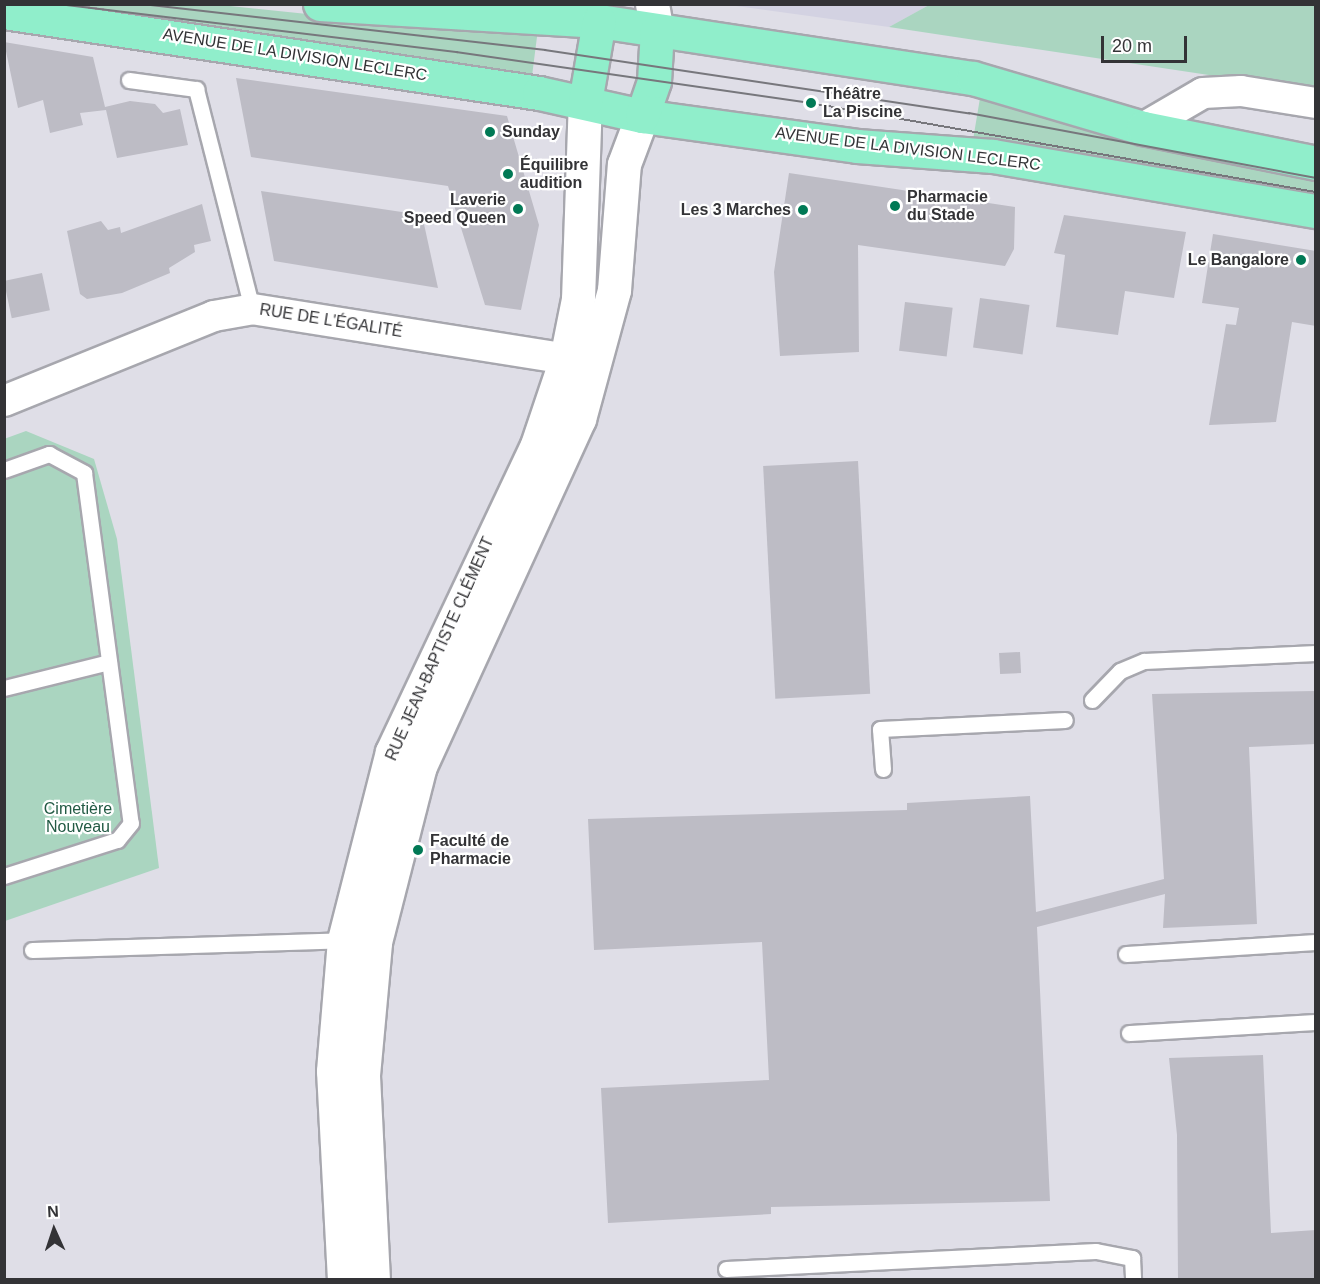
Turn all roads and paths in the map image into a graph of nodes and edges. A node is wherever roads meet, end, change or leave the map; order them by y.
1 (320, 4) edge
2 (4, 12) edge
3 (602, 13) edge
4 (655, 18) edge
5 (129, 80) dead end
6 (585, 102) junction
7 (1316, 103) edge
8 (642, 116) junction
9 (1143, 128) junction
10 (1316, 163) edge
11 (1316, 211) edge
12 (252, 309) junction
13 (566, 358) junction
14 (4, 401) edge
15 (4, 470) edge
16 (1316, 653) edge
17 (109, 662) junction
18 (4, 688) edge
19 (1092, 700) dead end
20 (1065, 720) dead end
21 (883, 769) dead end
22 (4, 876) edge
23 (344, 940) junction
24 (1316, 942) edge
25 (32, 950) dead end
26 (1126, 954) dead end
27 (1316, 1022) edge
28 (1130, 1033) dead end
29 (726, 1269) dead end
30 (344, 1280) edge
31 (373, 1280) edge
32 (1133, 1280) edge

1 - 3 main road
2 - 6 main road, AVENUE DE LA DIVISION LECLERC
3 - 4 main road
3 - 6 main road
4 - 8 main road
4 - 9 main road
5 - 12 lane
6 - 8 main road, AVENUE DE LA DIVISION LECLERC
6 - 13 main road, RUE JEAN-BAPTISTE CLÉMENT
7 - 9 street
8 - 11 main road, AVENUE DE LA DIVISION LECLERC
8 - 31 main road, RUE JEAN-BAPTISTE CLÉMENT
9 - 10 main road
12 - 13 street, RUE DE L'ÉGALITÉ
12 - 14 street, RUE DE L'ÉGALITÉ
13 - 23 main road, RUE JEAN-BAPTISTE CLÉMENT
15 - 17 lane
16 - 19 lane
17 - 18 lane
17 - 22 lane
20 - 21 lane
23 - 25 lane
23 - 30 main road, RUE JEAN-BAPTISTE CLÉMENT
24 - 26 lane
27 - 28 lane
29 - 32 lane

